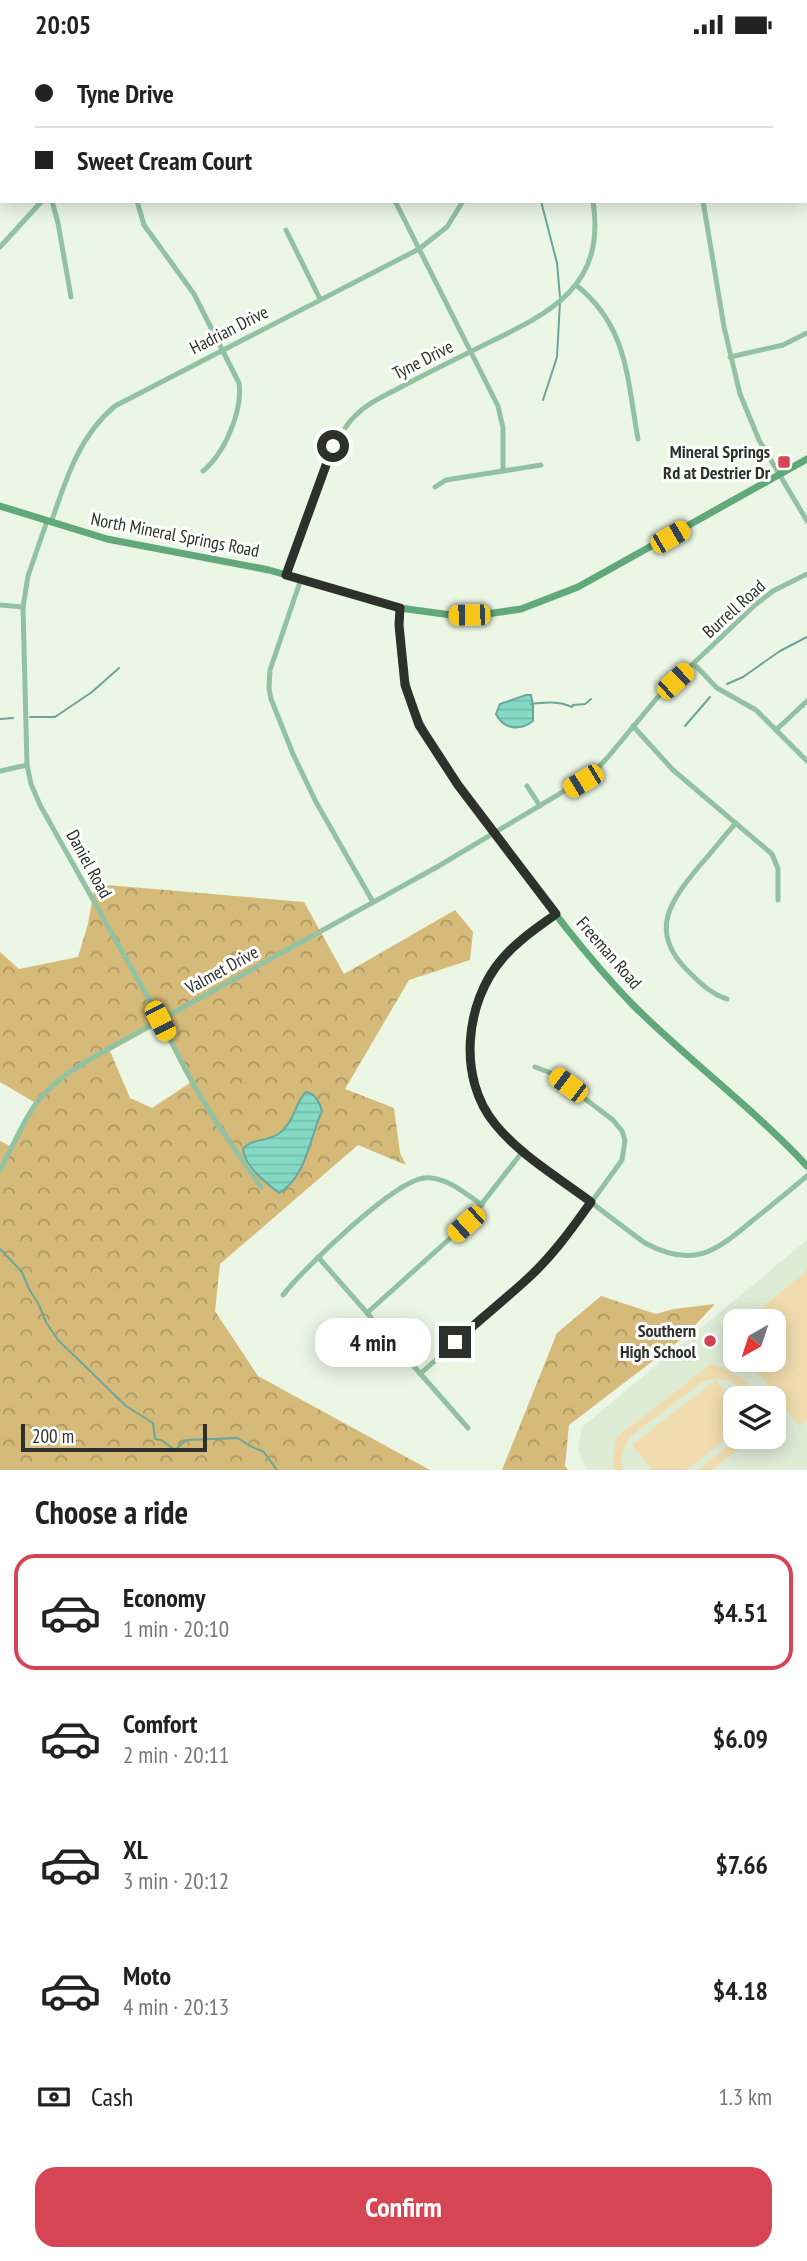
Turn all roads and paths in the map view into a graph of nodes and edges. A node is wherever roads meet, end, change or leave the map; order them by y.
1 (39, 203) edge
2 (53, 203) edge
3 (137, 203) edge
4 (396, 203) edge
5 (463, 203) edge
6 (593, 203) edge
7 (703, 203) edge
8 (286, 230) dead end
9 (0, 247) edge
10 (419, 249) junction
11 (576, 285) junction
12 (71, 297) dead end
13 (320, 299) junction
14 (807, 333) edge
15 (223, 349) junction
16 (471, 351) junction
17 (730, 357) junction
18 (638, 439) dead end
19 (807, 459) edge
20 (541, 465) dead end
21 (203, 471) dead end
22 (503, 471) junction
23 (781, 474) junction
24 (435, 487) dead end
25 (0, 506) edge
26 (807, 521) edge
27 (49, 522) junction
28 (807, 574) edge
29 (286, 575) junction
30 (300, 579) junction
31 (0, 605) edge
32 (23, 607) junction
33 (400, 608) junction
34 (694, 664) junction
35 (807, 701) edge
36 (633, 726) junction
37 (776, 730) junction
38 (807, 761) edge
39 (27, 765) junction
40 (0, 771) edge
41 (527, 786) dead end
42 (540, 806) junction
43 (736, 823) junction
44 (494, 833) junction
45 (778, 899) dead end
46 (373, 902) junction
47 (556, 914) junction
48 (727, 999) dead end
49 (160, 1021) junction
50 (535, 1067) dead end
51 (523, 1151) junction
52 (807, 1165) edge
53 (0, 1170) edge
54 (807, 1176) edge
55 (261, 1187) dead end
56 (591, 1202) junction
57 (482, 1205) junction
58 (318, 1258) junction
59 (284, 1295) dead end
60 (367, 1313) junction
61 (420, 1374) junction
62 (468, 1428) dead end

1 - 9 street
2 - 12 street
3 - 15 street
4 - 10 street
5 - 10 street, Hadrian Drive
6 - 11 street, Tyne Drive
7 - 17 street
8 - 13 street
10 - 13 street, Hadrian Drive
10 - 16 street
11 - 16 street, Tyne Drive
11 - 18 street
13 - 15 street, Hadrian Drive
14 - 17 street
15 - 21 street
15 - 27 street, Hadrian Drive
16 - 22 street
16 - 29 street, Tyne Drive
17 - 23 street
19 - 23 street, North Mineral Springs Road
20 - 22 street
22 - 24 street
23 - 26 street
23 - 33 street, North Mineral Springs Road
25 - 27 street, North Mineral Springs Road
27 - 29 street, North Mineral Springs Road
27 - 32 street, Daniel Road
28 - 34 street, Burrell Road
29 - 30 street, North Mineral Springs Road
30 - 33 street, North Mineral Springs Road
30 - 46 street
31 - 32 street
32 - 39 street, Daniel Road
33 - 44 street, Freeman Road
34 - 36 street, Burrell Road
34 - 37 street
35 - 37 street
36 - 42 street, Burrell Road
36 - 43 street
37 - 38 street
39 - 40 street
39 - 49 street, Daniel Road
41 - 42 street
42 - 44 street, Burrell Road
43 - 45 street
43 - 48 street
44 - 46 street, Valmet Drive
44 - 47 street, Freeman Road
46 - 49 street, Valmet Drive
47 - 51 street
47 - 52 street, Freeman Road
49 - 53 street, Valmet Drive
49 - 55 street, Daniel Road
50 - 56 street
51 - 56 street
51 - 57 street
54 - 56 street
56 - 61 street
57 - 58 street
57 - 60 street
58 - 59 street
58 - 60 street
60 - 61 street
61 - 62 street

